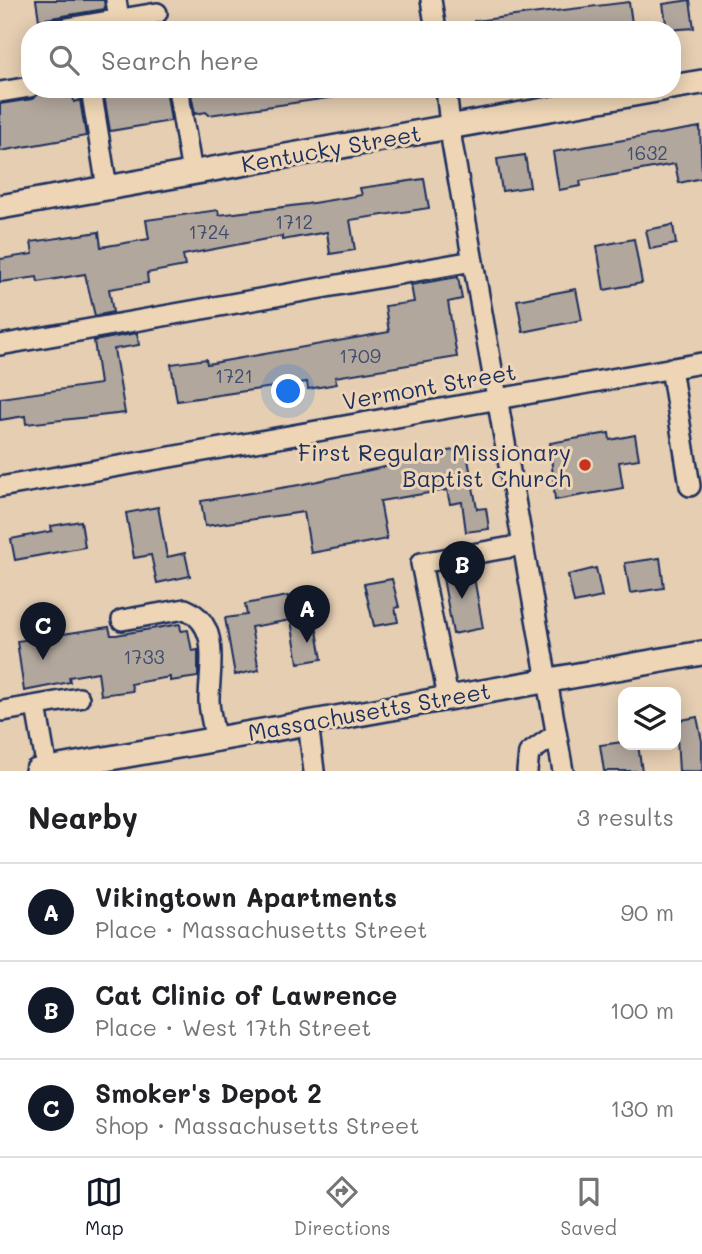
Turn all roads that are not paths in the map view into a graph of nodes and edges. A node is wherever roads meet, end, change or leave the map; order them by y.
1 (430, 0) edge
2 (118, 9) edge
3 (157, 13) dead end
4 (82, 21) edge
5 (434, 21) edge
6 (702, 82) edge
7 (681, 86) edge
8 (21, 88) edge
9 (0, 92) edge
10 (92, 98) edge
11 (180, 98) edge
12 (447, 98) edge
13 (612, 98) edge
14 (451, 127) junction
15 (192, 173) junction
16 (107, 188) junction
17 (0, 207) edge
18 (473, 261) junction
19 (0, 345) edge
20 (702, 363) edge
21 (671, 368) junction
22 (498, 399) junction
23 (0, 486) edge
24 (690, 486) dead end
25 (523, 545) junction
26 (122, 620) dead end
27 (702, 653) edge
28 (547, 680) junction
29 (448, 697) junction
30 (79, 698) dead end
31 (36, 706) junction
32 (1, 709) edge
33 (308, 722) junction
34 (556, 734) junction
35 (215, 739) junction
36 (100, 766) edge
37 (42, 770) edge
38 (314, 771) edge
39 (527, 771) edge
40 (563, 771) edge

1 - 5 street
2 - 3 street
2 - 4 street
6 - 7 main road
8 - 9 street
10 - 16 street
11 - 15 street
12 - 14 street
13 - 14 main road, Kentucky Street
14 - 15 main road, Kentucky Street
14 - 18 street
15 - 16 main road, Kentucky Street
16 - 17 main road, Kentucky Street
18 - 19 street
18 - 22 street
20 - 21 street, Vermont Street
21 - 22 street, Vermont Street
21 - 24 street
22 - 23 street, Vermont Street
22 - 25 street
25 - 28 street
25 - 29 street
26 - 35 street
27 - 28 main road, Massachusetts Street
28 - 29 main road, Massachusetts Street
28 - 34 street
29 - 33 main road, Massachusetts Street
30 - 31 street
31 - 32 street
31 - 37 street
33 - 35 main road, Massachusetts Street
33 - 38 street
34 - 39 street
34 - 40 street
35 - 36 main road, Massachusetts Street
36 - 37 main road, Massachusetts Street

